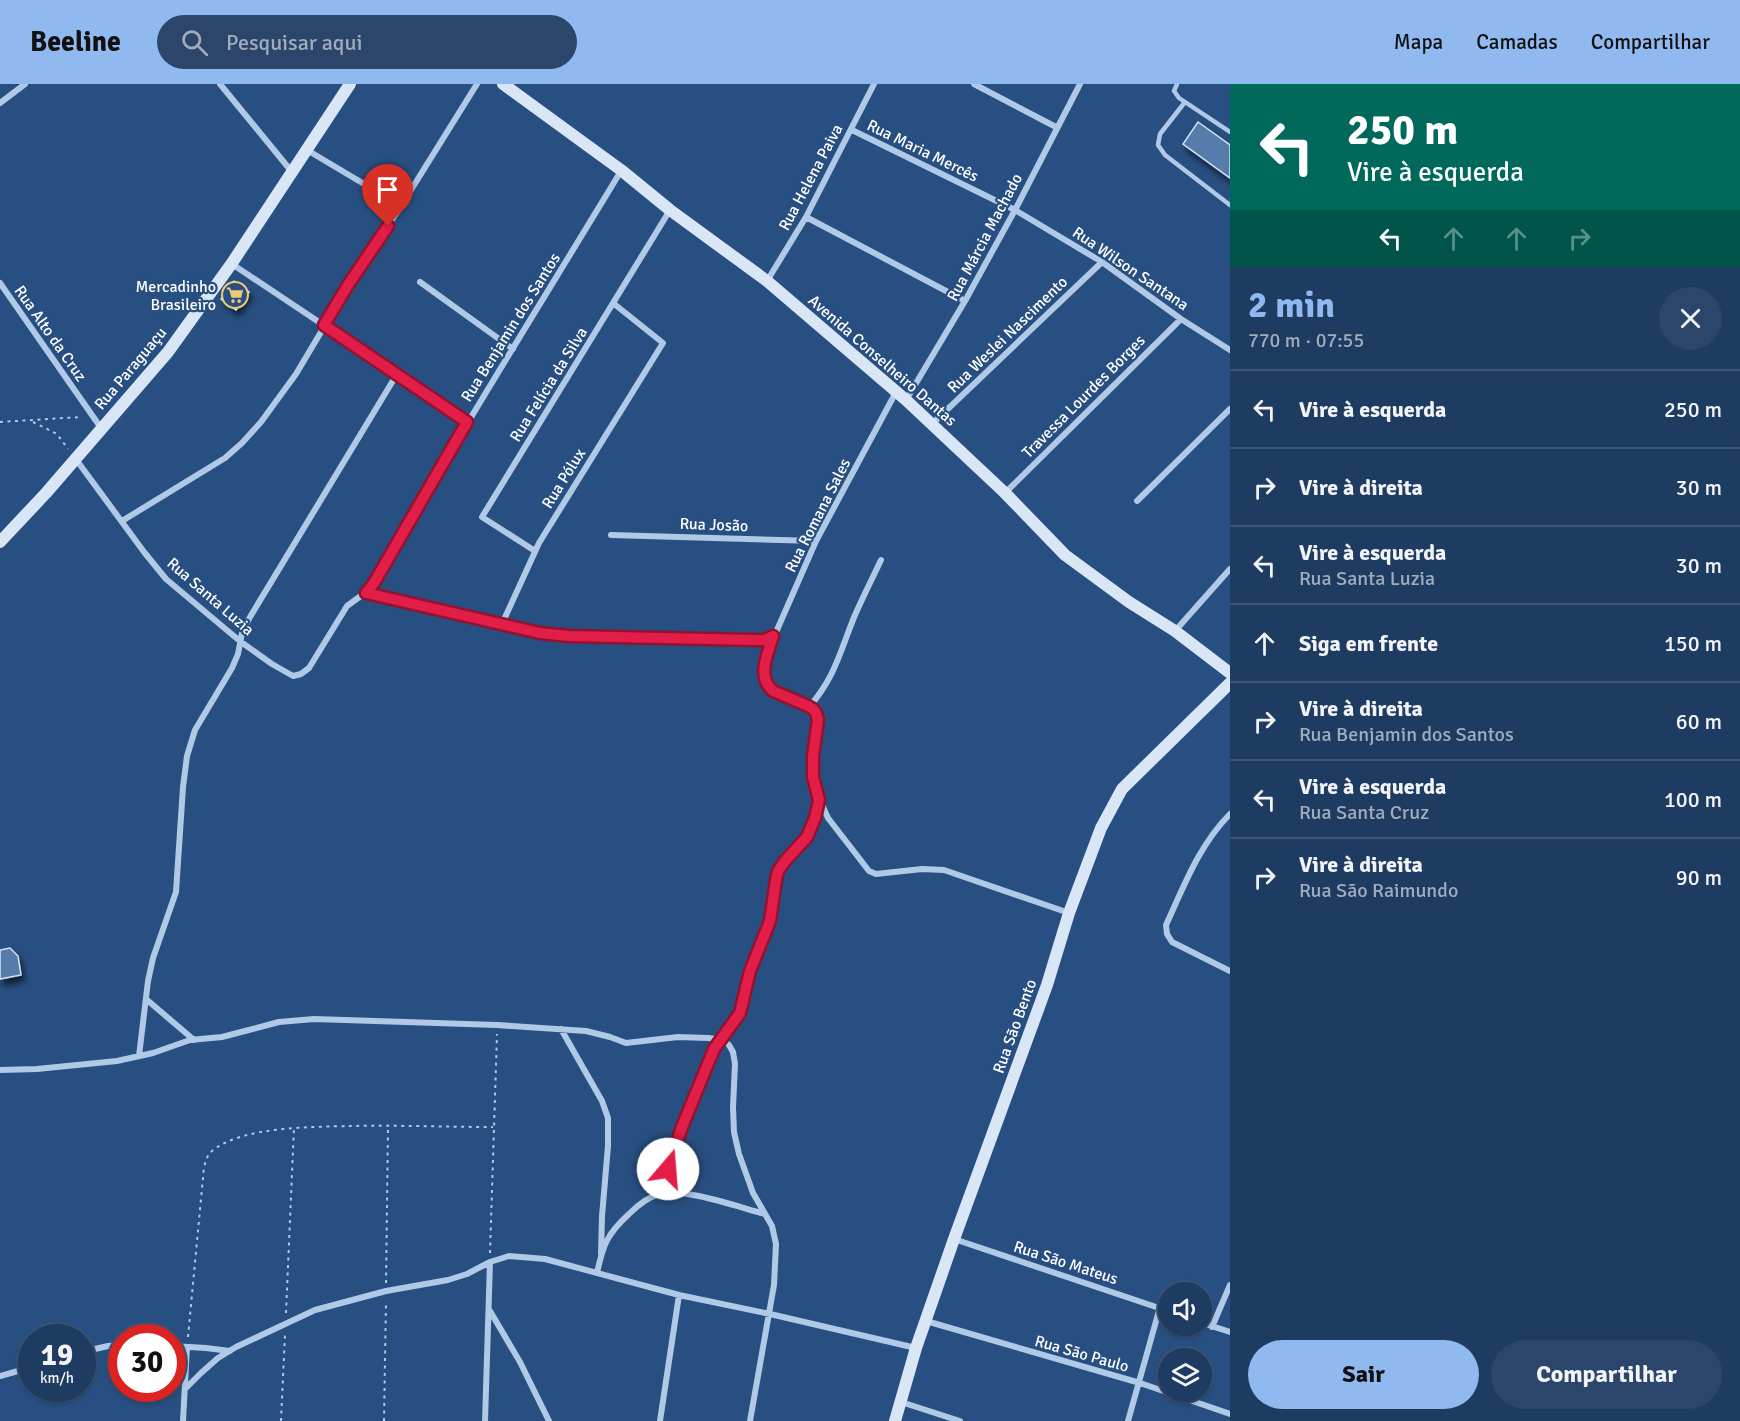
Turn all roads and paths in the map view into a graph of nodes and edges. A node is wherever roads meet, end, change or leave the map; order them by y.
1 (25, 84) edge
2 (220, 84) edge
3 (350, 84) edge
4 (477, 84) edge
5 (503, 84) edge
6 (874, 84) edge
7 (974, 84) edge
8 (1080, 84) edge
9 (1177, 84) edge
10 (1185, 102) junction
11 (0, 103) edge
12 (1056, 127) junction
13 (852, 130) junction
14 (1230, 132) edge
15 (307, 150) junction
16 (621, 170) junction
17 (292, 172) junction
18 (1230, 205) edge
19 (401, 206) junction
20 (670, 210) junction
21 (1015, 210) junction
22 (806, 217) junction
23 (1102, 262) junction
24 (232, 263) junction
25 (767, 281) junction
26 (420, 282) dead end
27 (0, 283) edge
28 (965, 301) junction
29 (613, 303) junction
30 (1181, 319) junction
31 (324, 325) junction
32 (513, 349) junction
33 (1230, 350) edge
34 (397, 374) junction
35 (896, 391) junction
36 (906, 400) junction
37 (1230, 409) edge
38 (93, 416) junction
39 (30, 420) junction
40 (0, 422) edge
41 (467, 422) junction
42 (932, 425) junction
43 (101, 428) junction
44 (75, 458) junction
45 (1005, 494) junction
46 (1137, 501) dead end
47 (122, 521) junction
48 (611, 535) dead end
49 (816, 541) junction
50 (0, 542) edge
51 (535, 551) junction
52 (881, 560) dead end
53 (1230, 569) edge
54 (366, 593) junction
55 (502, 624) junction
56 (1175, 631) junction
57 (773, 636) junction
58 (241, 642) junction
59 (301, 674) joint
60 (1230, 674) edge
61 (1230, 682) edge
62 (809, 707) junction
63 (819, 800) junction
64 (1230, 814) edge
65 (1069, 913) junction
66 (1230, 971) edge
67 (146, 999) junction
68 (497, 1025) junction
69 (561, 1029) junction
70 (719, 1039) junction
71 (195, 1040) junction
72 (139, 1056) junction
73 (0, 1070) edge
74 (388, 1125) junction
75 (294, 1127) junction
76 (493, 1127) junction
77 (657, 1195) junction
78 (765, 1214) junction
79 (954, 1239) junction
80 (601, 1254) junction
81 (490, 1262) junction
82 (597, 1273) junction
83 (1230, 1286) edge
84 (386, 1291) junction
85 (679, 1295) junction
86 (1158, 1306) edge
87 (489, 1309) junction
88 (770, 1314) junction
89 (1158, 1315) edge
90 (926, 1322) junction
91 (285, 1324) junction
92 (1212, 1327) joint
93 (1230, 1332) edge
94 (188, 1347) junction
95 (916, 1348) junction
96 (231, 1351) junction
97 (18, 1371) edge
98 (186, 1375) edge
99 (0, 1376) edge
100 (1140, 1383) junction
101 (186, 1388) edge
102 (184, 1402) edge
103 (901, 1402) junction
104 (1230, 1414) edge
105 (183, 1421) edge
106 (281, 1421) edge
107 (384, 1421) edge
108 (485, 1421) edge
109 (549, 1421) edge
110 (660, 1421) edge
111 (750, 1421) edge
112 (896, 1421) edge
113 (960, 1421) edge
114 (1128, 1421) edge

1 - 11 street
2 - 17 street
3 - 15 street, Rua Paraguaçu
4 - 19 street
5 - 16 street, Avenida Conselheiro Dantas
6 - 13 street, Rua Helena Paiva
7 - 12 street
8 - 12 street, Rua Márcia Machado
9 - 10 lane
10 - 14 lane
10 - 18 lane
12 - 21 street, Rua Márcia Machado
13 - 21 street, Rua Maria Mercês
13 - 22 street, Rua Helena Paiva
15 - 17 street, Rua Paraguaçu
15 - 19 street
16 - 20 street, Avenida Conselheiro Dantas
16 - 32 street, Rua Benjamin dos Santos
17 - 24 street, Rua Paraguaçu
19 - 31 street
20 - 25 street, Avenida Conselheiro Dantas
20 - 29 street, Rua Felícia da Silva
21 - 23 street, Rua Wilson Santana
21 - 28 street, Rua Márcia Machado
22 - 25 street, Rua Helena Paiva
22 - 28 street
23 - 30 street, Rua Wilson Santana
23 - 42 street, Rua Weslei Nascimento
24 - 31 street
24 - 43 street, Rua Paraguaçu
25 - 35 street, Avenida Conselheiro Dantas
26 - 32 street
27 - 38 street, Rua Alto da Cruz
28 - 36 street, Rua Márcia Machado
29 - 51 street, Rua Pólux
29 - 51 street, Rua Felícia da Silva
30 - 33 street, Rua Wilson Santana
30 - 45 street, Travessa Lourdes Borges
31 - 34 street
31 - 47 street
32 - 41 street, Rua Benjamin dos Santos
34 - 41 street
34 - 58 street
35 - 36 street, Avenida Conselheiro Dantas
35 - 49 street, Rua Romana Sales
36 - 42 street, Avenida Conselheiro Dantas
37 - 46 street
38 - 39 path
38 - 43 street, Rua Alto da Cruz
39 - 40 path
39 - 44 path
41 - 54 street, Rua Benjamin dos Santos
42 - 45 street, Avenida Conselheiro Dantas
43 - 44 street, Rua Paraguaçu
44 - 47 street, Rua Santa Luzia
44 - 50 street, Rua Paraguaçu
45 - 56 street, Avenida Conselheiro Dantas
47 - 58 street, Rua Santa Luzia
48 - 49 street, Rua Josão
49 - 57 street, Rua Romana Sales
51 - 55 street, Rua Pólux
52 - 62 street
53 - 56 street
54 - 55 street
54 - 59 street, Rua Benjamin dos Santos
55 - 57 street
56 - 60 street, Avenida Conselheiro Dantas
57 - 62 street, Rua Romana Sales
58 - 59 street, Rua Santa Luzia
58 - 67 street
61 - 65 street, Rua São Bento
62 - 63 street
63 - 65 street
63 - 70 street
64 - 66 street
65 - 79 street, Rua São Bento
67 - 71 street
67 - 72 street
68 - 69 street
68 - 71 street
68 - 76 path
69 - 70 street
69 - 80 street
70 - 77 street
70 - 78 street
71 - 72 street
72 - 73 street
74 - 75 path
74 - 76 path
74 - 84 path
75 - 91 path
75 - 94 path
76 - 81 path
77 - 78 street
77 - 80 street
78 - 88 street
79 - 86 street, Rua São Mateus
79 - 90 street, Rua São Bento
80 - 82 street
81 - 82 street
81 - 84 street
81 - 87 street
82 - 85 street
83 - 92 street
84 - 91 street
84 - 107 path
85 - 88 street
85 - 110 street
87 - 108 street
87 - 109 street
88 - 95 street
88 - 111 street
89 - 100 street
90 - 95 street, Rua São Bento
90 - 100 street, Rua São Paulo
91 - 96 street
91 - 106 path
92 - 93 street
94 - 96 street
94 - 98 street
95 - 103 street, Rua São Bento
96 - 101 street
97 - 99 street
100 - 104 street, Rua São Paulo
100 - 114 street
102 - 105 street
103 - 112 street, Rua São Bento
103 - 113 street

